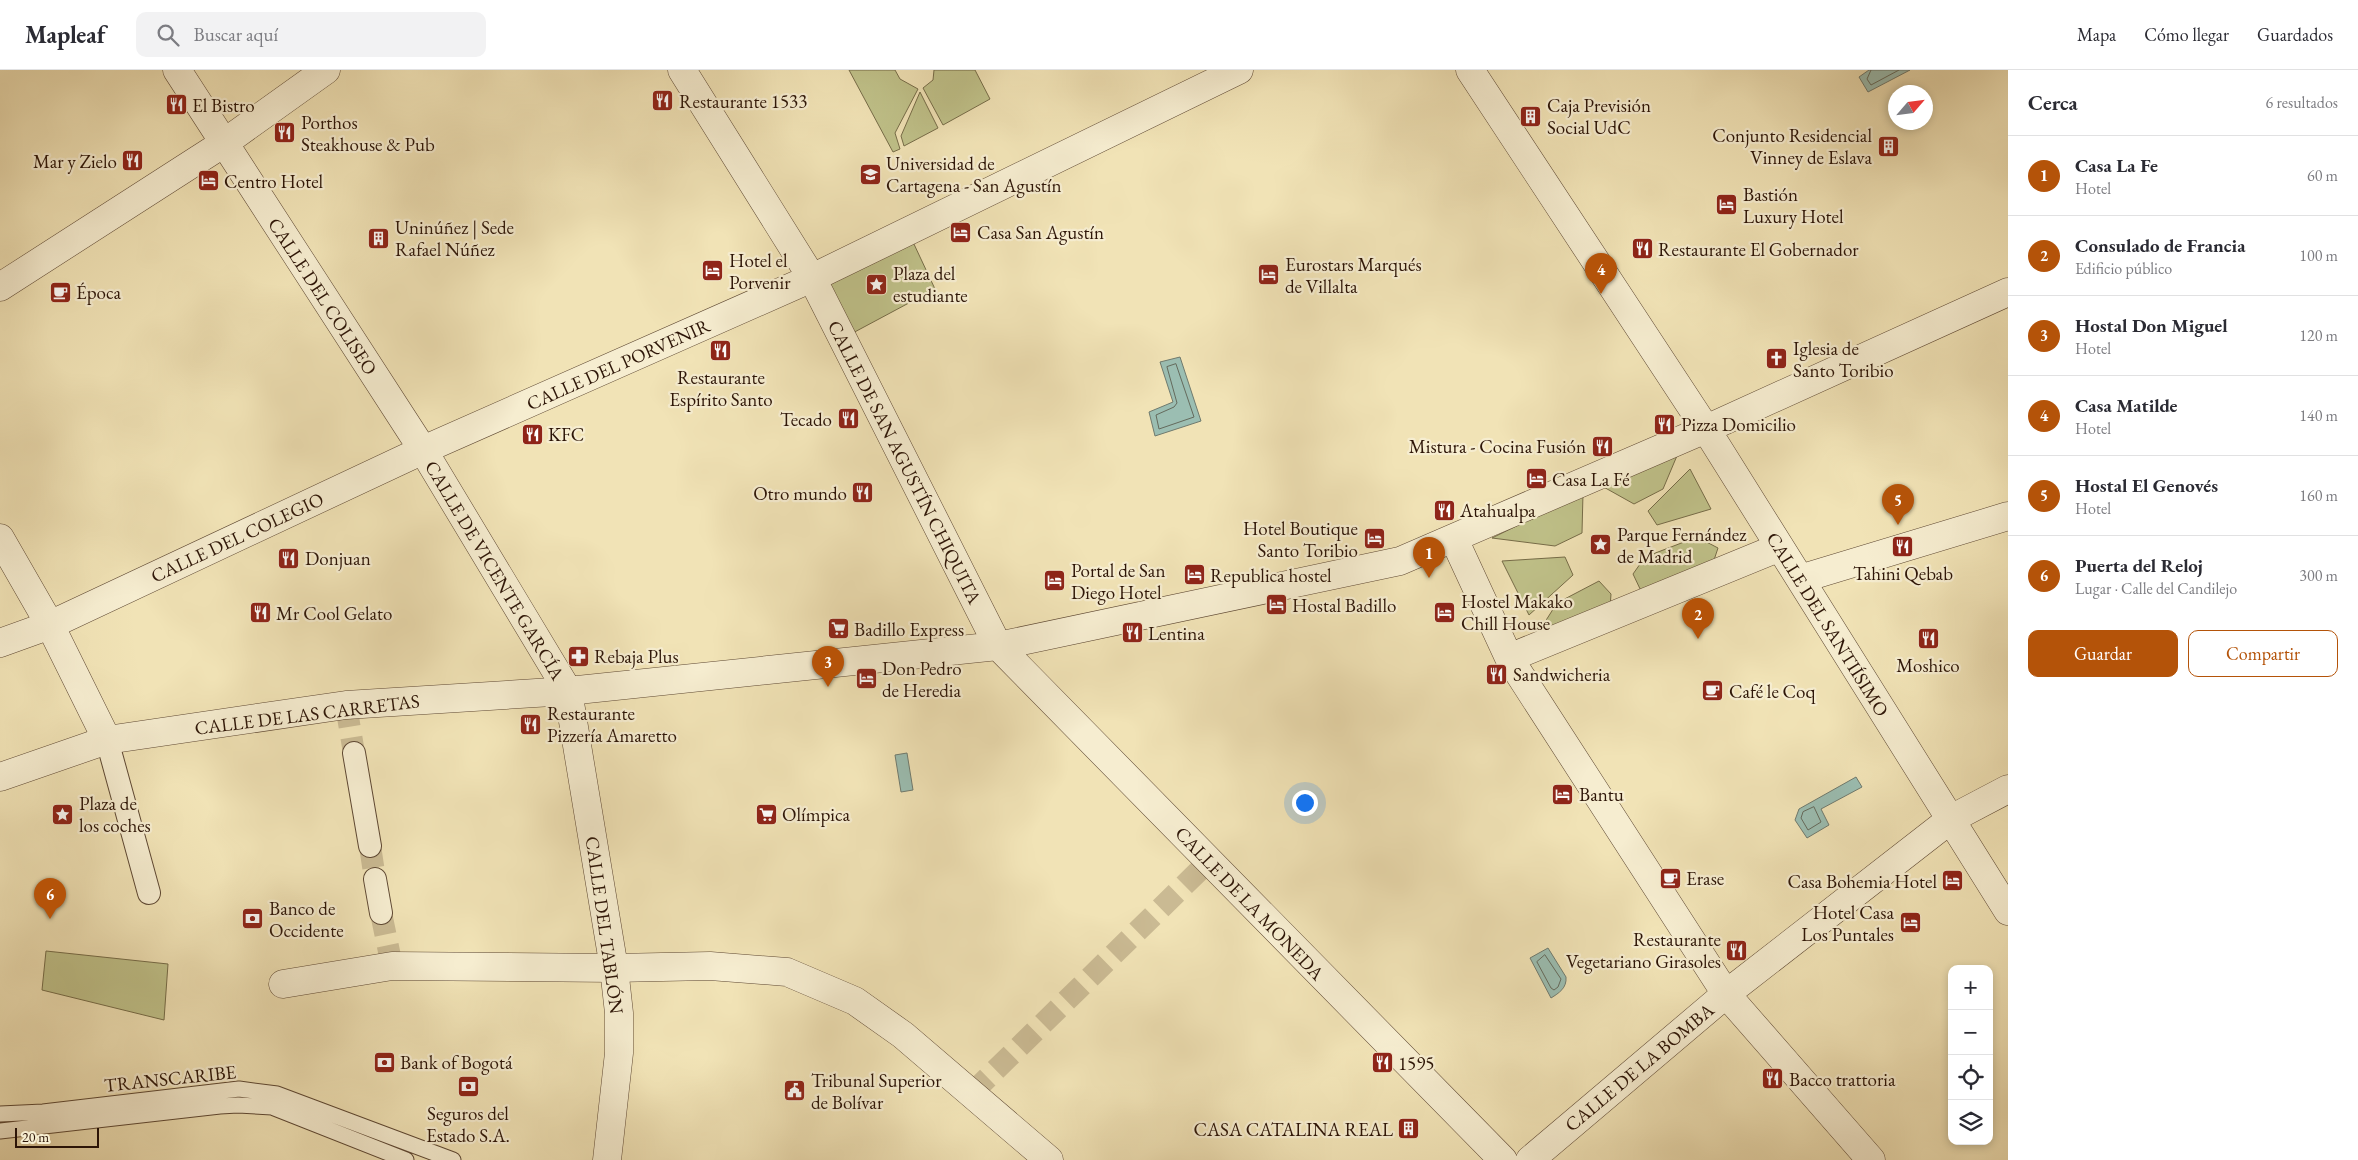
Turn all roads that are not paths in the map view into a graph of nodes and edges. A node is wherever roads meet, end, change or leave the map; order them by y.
1 (177, 70) edge
2 (326, 70) edge
3 (682, 70) edge
4 (1239, 70) edge
5 (1470, 70) edge
6 (224, 143) junction
7 (812, 278) junction
8 (0, 287) edge
9 (2008, 292) edge
10 (1706, 429) junction
11 (423, 450) junction
12 (2008, 516) edge
13 (0, 538) edge
14 (1454, 539) junction
15 (1780, 547) junction
16 (1800, 579) junction
17 (50, 625) junction
18 (0, 642) edge
19 (998, 646) junction
20 (1509, 658) junction
21 (568, 690) junction
22 (106, 740) junction
23 (354, 753) tunnel mouth
24 (0, 776) edge
25 (2008, 789) edge
26 (1951, 819) junction
27 (370, 846) tunnel mouth
28 (375, 879) tunnel mouth
29 (149, 893) dead end
30 (2008, 911) edge
31 (381, 913) tunnel mouth
32 (614, 968) junction
33 (283, 984) dead end
34 (1726, 994) junction
35 (0, 1114) edge
36 (0, 1131) edge
37 (406, 1160) edge
38 (453, 1160) edge
39 (607, 1160) edge
40 (1050, 1160) edge
41 (1503, 1160) edge
42 (1530, 1160) edge
43 (1871, 1160) edge

1 - 6 street, CALLE DEL COLISEO
2 - 6 street
3 - 7 street, CALLE DE SAN AGUSTÍN CHIQUITA
4 - 7 street, CALLE DEL PORVENIR
5 - 10 street, CALLE DEL SANTIÍSIMO
6 - 8 street
6 - 11 street, CALLE DEL COLISEO
7 - 11 street, CALLE DEL PORVENIR
7 - 19 street, CALLE DE SAN AGUSTÍN CHIQUITA
9 - 10 street, CALLE DE LAS CARRETAS
10 - 14 street, CALLE DE LAS CARRETAS
10 - 15 street, CALLE DEL SANTIÍSIMO
11 - 17 street, CALLE DEL COLEGIO
11 - 21 street, CALLE DE VICENTE GARCÍA
12 - 16 street
13 - 17 street
14 - 19 street, CALLE DE LAS CARRETAS
14 - 20 street
15 - 16 street, CALLE DEL SANTIÍSIMO
15 - 20 street
16 - 26 street, CALLE DEL SANTIÍSIMO
17 - 18 street, CALLE DEL COLEGIO
17 - 22 street
19 - 21 street, CALLE DE LAS CARRETAS
19 - 41 street, CALLE DE LA MONEDA
20 - 34 street
21 - 22 street, CALLE DE LAS CARRETAS
21 - 32 street, CALLE DEL TABLÓN
22 - 24 street, CALLE DE LAS CARRETAS
22 - 29 street
23 - 27 street
25 - 26 street, CALLE DE LA BOMBA
26 - 30 street, CALLE DEL SANTIÍSIMO
26 - 34 street, CALLE DE LA BOMBA
28 - 31 street
32 - 33 street
32 - 39 street, CALLE DEL TABLÓN
32 - 40 street
34 - 42 street, CALLE DE LA BOMBA
34 - 43 street
35 - 38 lane, TRANSCARIBE
36 - 37 lane, TRANSCARIBE

